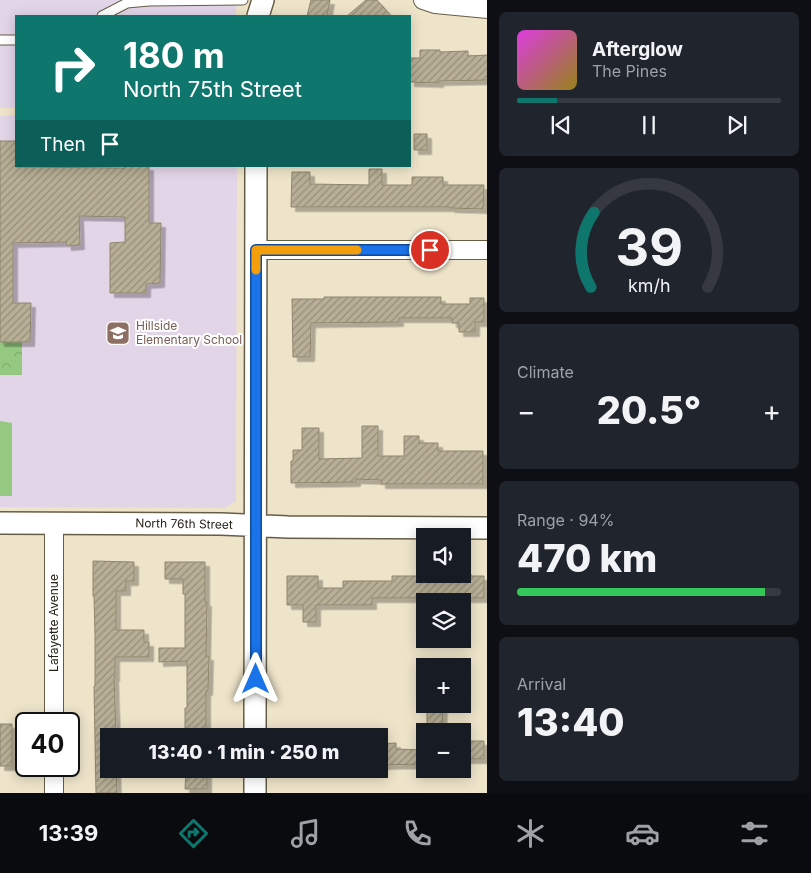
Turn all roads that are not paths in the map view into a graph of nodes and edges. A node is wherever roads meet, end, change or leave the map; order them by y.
1 (423, 0) edge
2 (254, 4) edge
3 (487, 9) edge
4 (116, 13) edge
5 (0, 40) edge
6 (15, 40) edge
7 (256, 167) edge
8 (256, 250) junction
9 (487, 250) edge
10 (54, 523) junction
11 (0, 524) edge
12 (256, 525) junction
13 (487, 528) edge
14 (54, 712) edge
15 (255, 728) edge
16 (54, 777) edge
17 (255, 778) edge
18 (54, 793) edge
19 (255, 793) edge

1 - 3 street
2 - 4 lane
5 - 6 lane
7 - 8 street
8 - 9 street
8 - 12 street
10 - 11 street, North 76th Street
10 - 12 street, North 76th Street
10 - 14 street, Lafayette Avenue
12 - 13 street, North 76th Street
12 - 15 street
16 - 18 street
17 - 19 street

